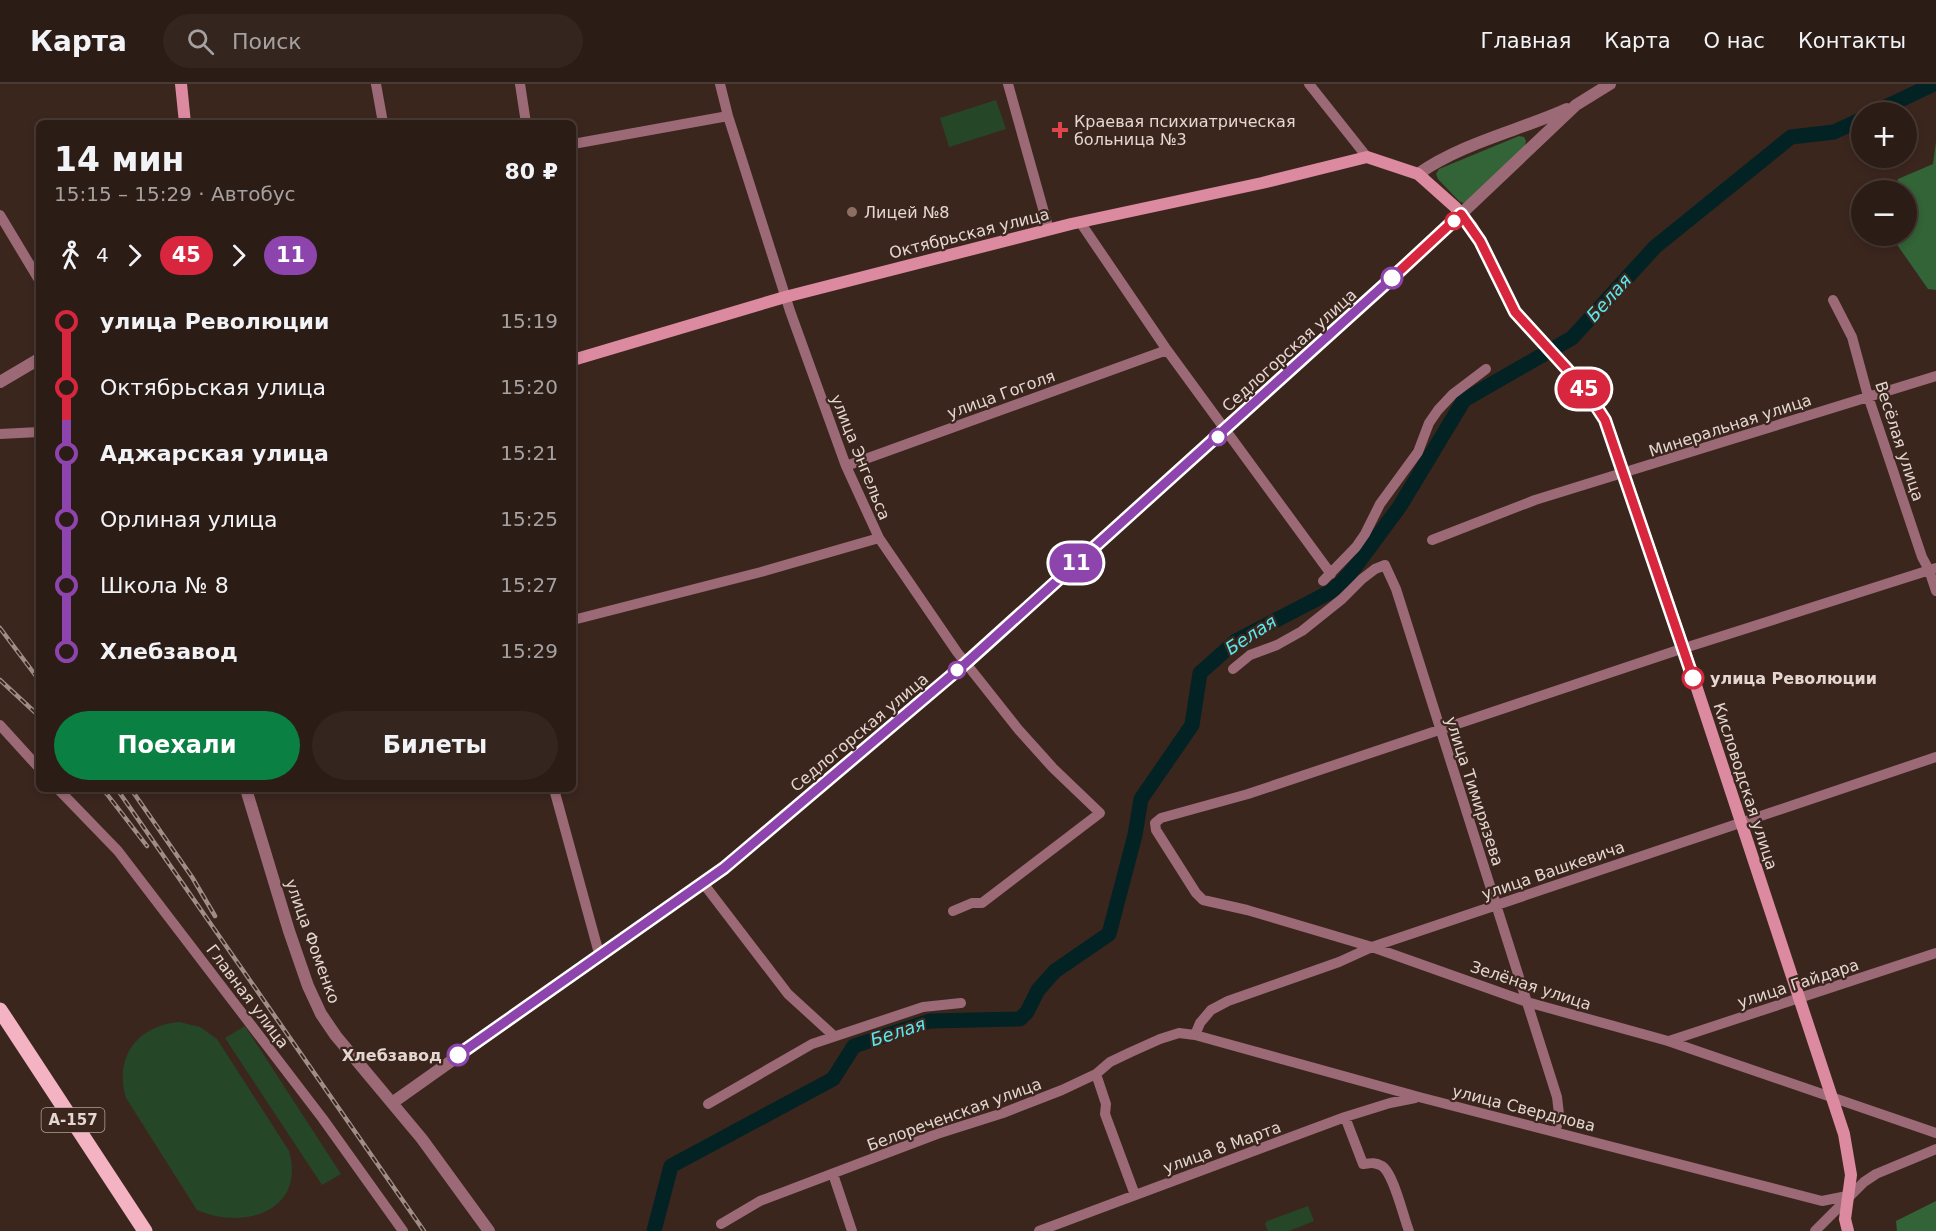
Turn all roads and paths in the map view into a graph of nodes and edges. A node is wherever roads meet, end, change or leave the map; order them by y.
1 (181, 84) edge
2 (376, 84) edge
3 (520, 84) edge
4 (720, 84) edge
5 (1008, 84) edge
6 (1309, 84) edge
7 (1610, 84) edge
8 (1576, 105) junction
9 (728, 116) junction
10 (185, 120) edge
11 (382, 120) edge
12 (526, 120) edge
13 (576, 143) edge
14 (1367, 157) junction
15 (1418, 174) junction
16 (1461, 214) junction
17 (0, 215) edge
18 (1080, 222) junction
19 (1049, 230) junction
20 (36, 275) edge
21 (785, 297) junction
22 (1833, 300) dead end
23 (1167, 350) junction
24 (576, 359) edge
25 (36, 361) edge
26 (1486, 369) dead end
27 (1936, 376) edge
28 (0, 382) edge
29 (1868, 396) junction
30 (1225, 430) junction
31 (36, 432) edge
32 (0, 434) edge
33 (846, 466) junction
34 (1624, 474) junction
35 (879, 538) junction
36 (1432, 540) dead end
37 (1933, 569) edge
38 (1936, 591) edge
39 (576, 619) edge
40 (1683, 648) junction
41 (966, 663) junction
42 (1233, 669) dead end
43 (0, 726) edge
44 (1440, 730) junction
45 (1936, 757) edge
46 (36, 765) edge
47 (61, 792) edge
48 (247, 792) edge
49 (555, 792) edge
50 (1740, 823) junction
51 (703, 883) junction
52 (1497, 905) junction
53 (953, 911) dead end
54 (1372, 947) junction
55 (1936, 953) edge
56 (600, 957) junction
57 (1800, 998) junction
58 (1527, 1002) junction
59 (962, 1003) dead end
60 (0, 1010) edge
61 (1195, 1035) junction
62 (834, 1036) junction
63 (1668, 1041) junction
64 (1096, 1074) junction
65 (1832, 1096) junction
66 (1419, 1097) junction
67 (392, 1103) junction
68 (708, 1104) dead end
69 (1345, 1117) junction
70 (1556, 1131) junction
71 (1936, 1133) edge
72 (1936, 1149) edge
73 (833, 1174) junction
74 (1135, 1195) junction
75 (1847, 1197) junction
76 (721, 1224) dead end
77 (1406, 1230) edge
78 (145, 1231) edge
79 (404, 1231) edge
80 (489, 1231) edge
81 (852, 1231) edge
82 (1039, 1231) edge
83 (1815, 1231) edge
84 (1848, 1231) edge

1 - 10 main road
2 - 11 street
3 - 12 street
4 - 9 street, улица Энгельса
5 - 19 street
6 - 14 street
7 - 8 street, Седлогорская улица
8 - 15 street
8 - 16 street, Седлогорская улица
9 - 13 street
9 - 21 street, улица Энгельса
14 - 15 main road
14 - 18 main road, Октябрьская улица
15 - 16 main road, Кисловодская улица
16 - 30 street, Седлогорская улица
16 - 34 main road, Кисловодская улица
17 - 20 street
18 - 19 main road, Октябрьская улица
18 - 23 street
19 - 21 main road, Октябрьская улица
21 - 24 main road, Октябрьская улица
21 - 33 street, улица Энгельса
22 - 29 street, Весёлая улица
23 - 30 street
23 - 33 street, улица Гоголя
25 - 28 street
26 - 30 street
27 - 29 street, Минеральная улица
29 - 34 street, Минеральная улица
29 - 37 street, Весёлая улица
30 - 41 street, Седлогорская улица
31 - 32 street
33 - 35 street, улица Энгельса
34 - 36 street, Минеральная улица
34 - 40 main road, Кисловодская улица
35 - 39 street
35 - 41 street, улица Энгельса
37 - 38 street, Весёлая улица
37 - 40 street
40 - 44 street
40 - 50 main road, Кисловодская улица
41 - 51 street, Седлогорская улица
41 - 53 street, улица Энгельса
42 - 44 street, улица Тимирязева
43 - 46 street
44 - 52 street, улица Тимирязева
44 - 54 street, Зелёная улица
45 - 50 street, улица Вашкевича
47 - 79 street, Главная улица
48 - 67 street, улица Фоменко
49 - 56 street
50 - 52 street, улица Вашкевича
50 - 57 main road, Кисловодская улица
51 - 56 street, Седлогорская улица
51 - 62 street
52 - 54 street, улица Вашкевича
52 - 58 street, улица Тимирязева
54 - 58 street, Зелёная улица
54 - 61 street, улица Вашкевича
55 - 57 street, улица Гайдара
56 - 67 street, Седлогорская улица
57 - 63 street, улица Гайдара
57 - 65 main road, Кисловодская улица
58 - 63 street, Зелёная улица
58 - 70 street, улица Тимирязева
59 - 62 street
60 - 78 main road, А-157
61 - 64 street, Белореченская улица
61 - 66 street, улица Свердлова
62 - 68 street
63 - 65 street, Зелёная улица
64 - 73 street, Белореченская улица
64 - 74 street
65 - 71 street, Зелёная улица
65 - 75 main road, Кисловодская улица
66 - 69 street, улица 8 Марта
66 - 70 street, улица Свердлова
67 - 80 street, улица Фоменко
69 - 74 street, улица 8 Марта
69 - 77 street
70 - 75 street, улица Свердлова
72 - 75 street
73 - 76 street, Белореченская улица
73 - 81 street
74 - 82 street, улица 8 Марта
75 - 83 street
75 - 84 main road, Кисловодская улица

